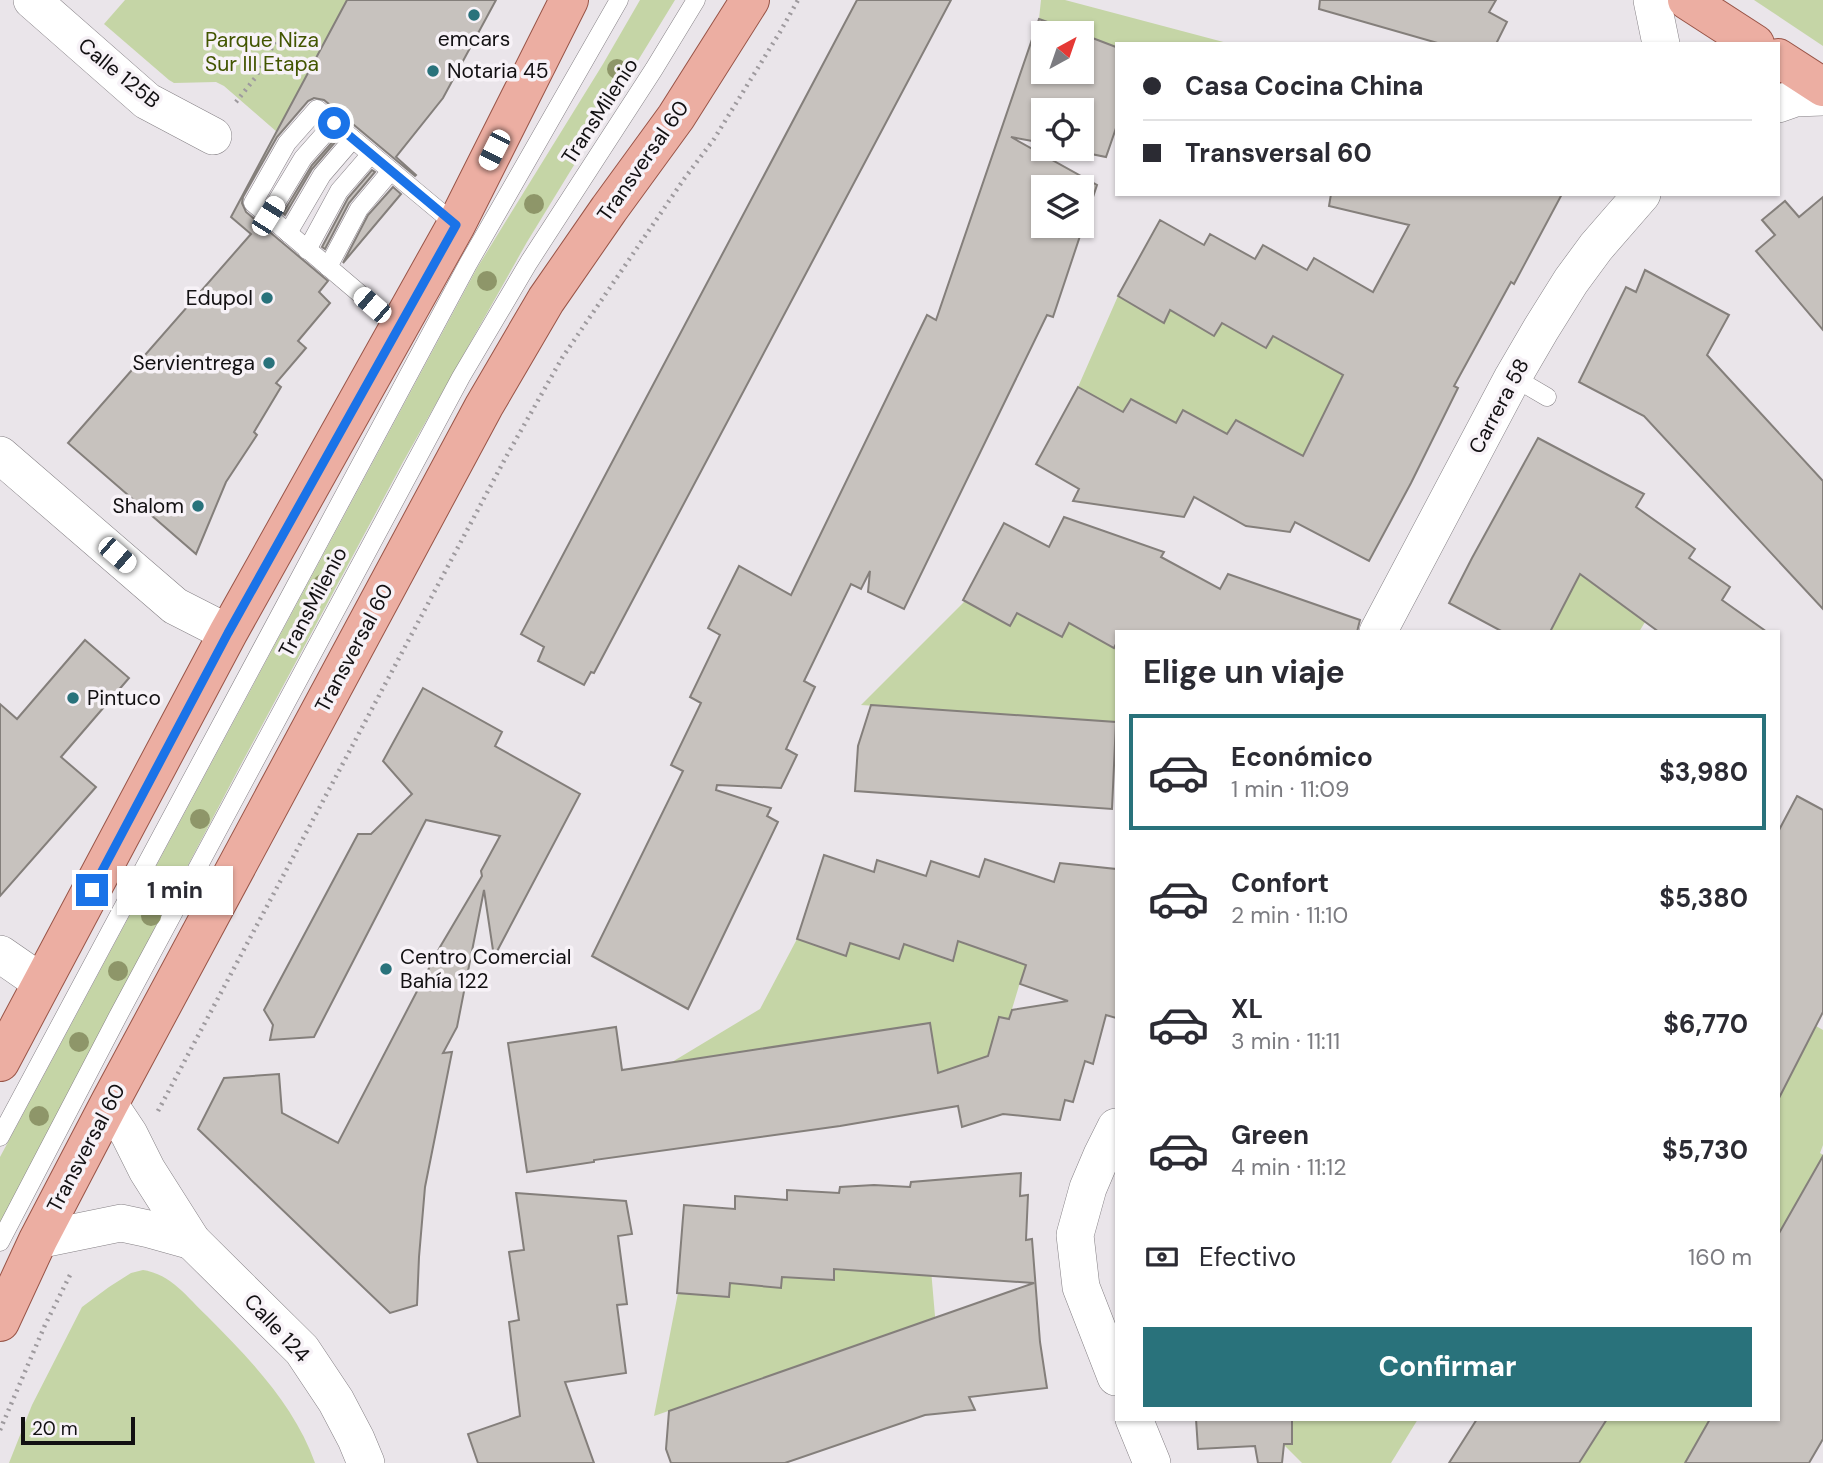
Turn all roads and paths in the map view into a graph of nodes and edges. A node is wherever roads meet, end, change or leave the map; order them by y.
1 (32, 0) edge
2 (569, 0) edge
3 (619, 0) edge
4 (696, 0) edge
5 (750, 0) edge
6 (798, 0) edge
7 (1652, 0) edge
8 (1687, 0) edge
9 (278, 37) dead end
10 (1661, 42) edge
11 (1752, 42) edge
12 (1780, 59) edge
13 (1823, 87) edge
14 (1823, 97) edge
15 (236, 102) dead end
16 (1780, 103) edge
17 (213, 136) dead end
18 (353, 139) junction
19 (371, 154) junction
20 (391, 171) junction
21 (1640, 196) edge
22 (456, 225) junction
23 (288, 233) junction
24 (307, 250) junction
25 (328, 267) junction
26 (399, 327) junction
27 (1513, 377) junction
28 (1547, 397) dead end
29 (0, 455) edge
30 (1379, 630) edge
31 (228, 633) junction
32 (0, 954) edge
33 (42, 983) junction
34 (0, 1062) edge
35 (109, 1104) junction
36 (0, 1137) edge
37 (1109, 1141) edge
38 (138, 1148) junction
39 (94, 1227) junction
40 (38, 1240) junction
41 (192, 1241) junction
42 (0, 1242) edge
43 (0, 1322) edge
44 (1115, 1374) edge
45 (1135, 1421) edge
46 (0, 1430) edge
47 (366, 1463) edge
48 (1152, 1463) edge

1 - 17 street, Calle 125B
2 - 22 main road
3 - 36 lane, TransMilenio
4 - 42 lane, TransMilenio
5 - 35 main road, Transversal 60
6 - 38 path
7 - 10 street
8 - 11 main road
9 - 15 path
12 - 13 main road
14 - 16 street
18 - 19 lane
18 - 23 lane
18 - 23 lane
19 - 20 lane
19 - 24 lane
20 - 22 lane
20 - 25 lane
21 - 27 street, Carrera 58
22 - 26 main road
23 - 24 lane
24 - 25 lane
25 - 26 lane
26 - 31 main road
27 - 28 lane
27 - 30 street, Carrera 58
29 - 31 street
31 - 33 main road
32 - 33 street
33 - 34 main road
35 - 38 street, Calle 124
35 - 40 main road, Transversal 60
37 - 44 street
38 - 41 street, Calle 124
39 - 40 street, Calle 124
39 - 41 street, Calle 124
39 - 46 path
40 - 43 main road, Transversal 60
41 - 47 street, Calle 124
45 - 48 street

